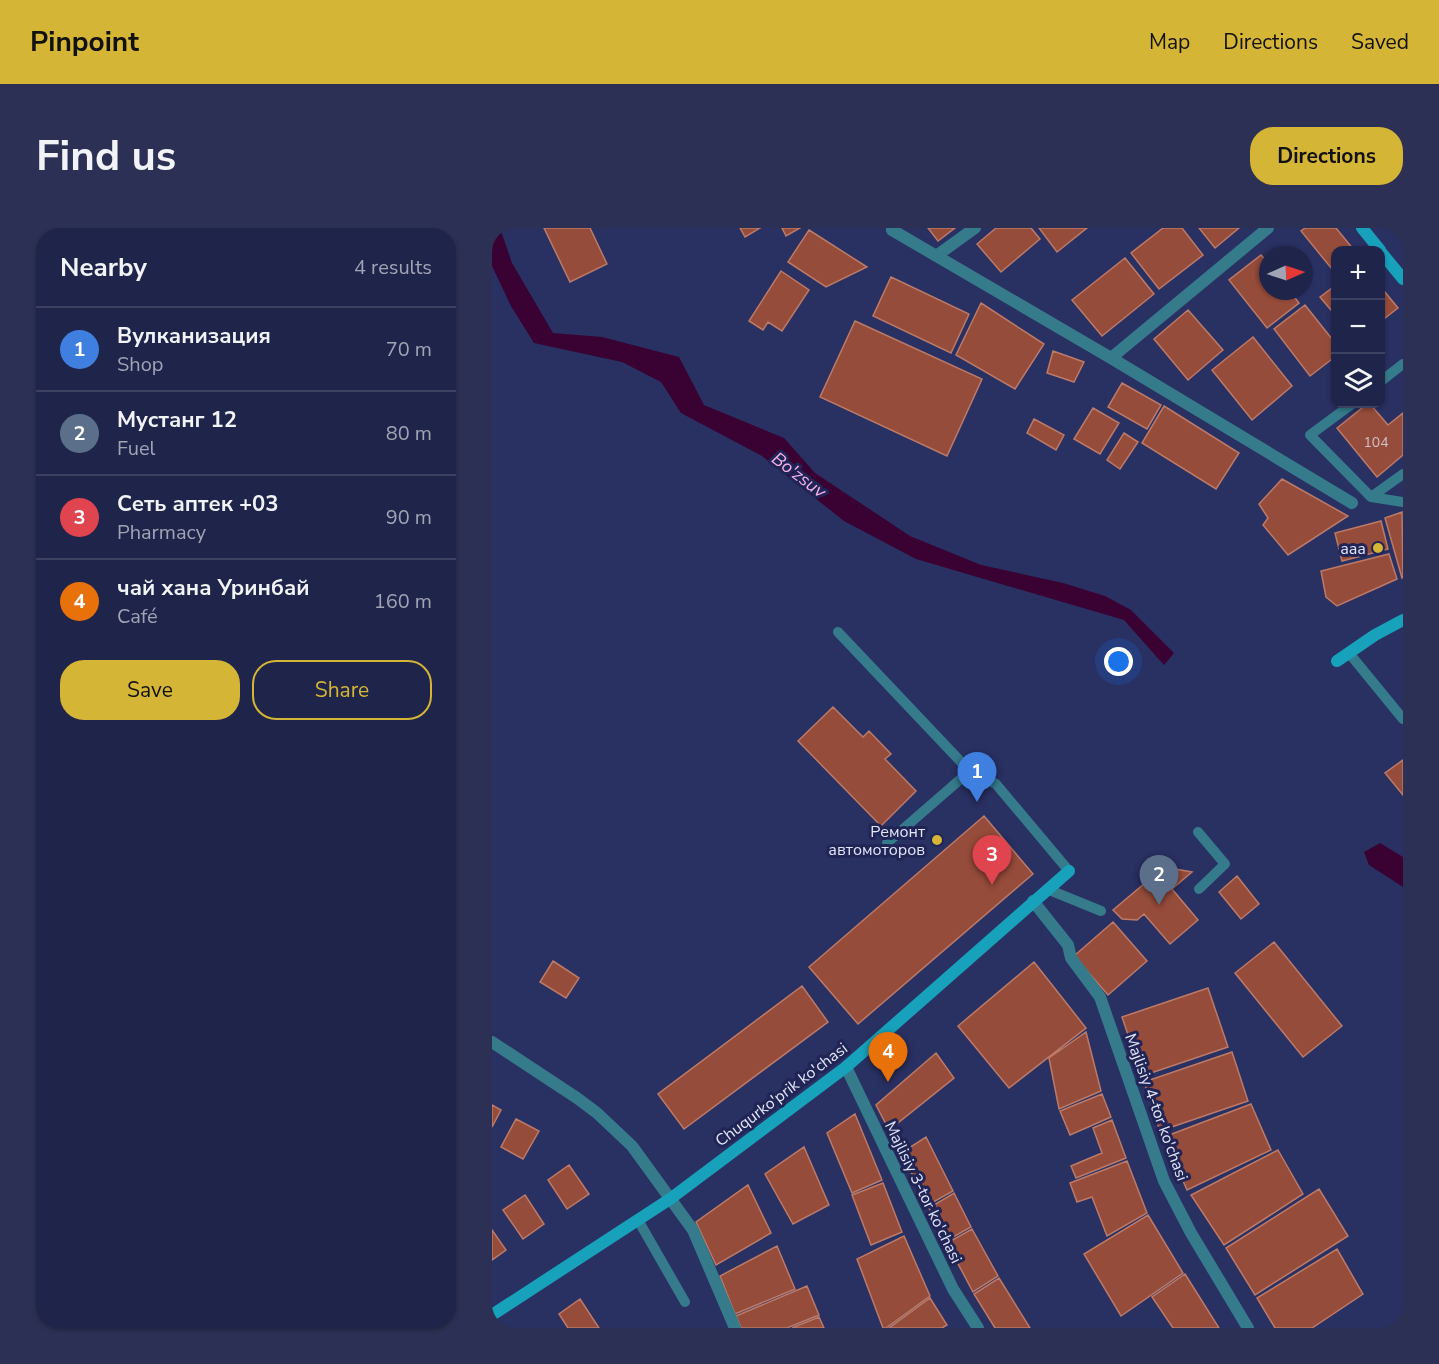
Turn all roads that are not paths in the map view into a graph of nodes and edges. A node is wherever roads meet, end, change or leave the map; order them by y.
1 (975, 228) edge
2 (1268, 228) edge
3 (1362, 228) edge
4 (892, 230) dead end
5 (1376, 246) edge
6 (936, 256) junction
7 (1385, 257) edge
8 (1403, 279) edge
9 (1111, 358) junction
10 (1403, 364) edge
11 (1385, 378) edge
12 (1347, 408) edge
13 (1403, 474) edge
14 (1371, 497) junction
15 (1403, 502) edge
16 (1352, 503) dead end
17 (1403, 620) edge
18 (838, 632) dead end
19 (1349, 653) junction
20 (1337, 661) dead end
21 (1403, 719) edge
22 (971, 770) junction
23 (1198, 832) dead end
24 (887, 843) dead end
25 (1069, 871) joint
26 (1047, 889) junction
27 (1199, 889) dead end
28 (1033, 901) junction
29 (1101, 911) dead end
30 (492, 1042) edge
31 (846, 1067) junction
32 (669, 1199) junction
33 (638, 1220) junction
34 (685, 1302) dead end
35 (492, 1315) edge
36 (735, 1328) edge
37 (978, 1328) edge
38 (1248, 1328) edge

1 - 6 street
2 - 9 street
3 - 5 street
4 - 6 street
6 - 9 street
7 - 8 street
9 - 16 street
10 - 11 lane
12 - 14 lane
13 - 14 lane
14 - 15 lane
17 - 19 street
18 - 22 lane
19 - 20 street
19 - 21 lane
22 - 24 lane
22 - 25 lane
23 - 27 lane
25 - 26 street, Chuqurko'prik ko'chasi
26 - 28 street, Chuqurko'prik ko'chasi
26 - 29 lane
28 - 31 street, Chuqurko'prik ko'chasi
28 - 38 street, Majlisiy 4-tor ko'chasi
30 - 32 street
31 - 32 street, Chuqurko'prik ko'chasi
31 - 37 street, Majlisiy 3-tor ko'chasi
32 - 33 street, Chuqurko'prik ko'chasi
32 - 36 street
33 - 34 lane
33 - 35 street, Chuqurko'prik ko'chasi

